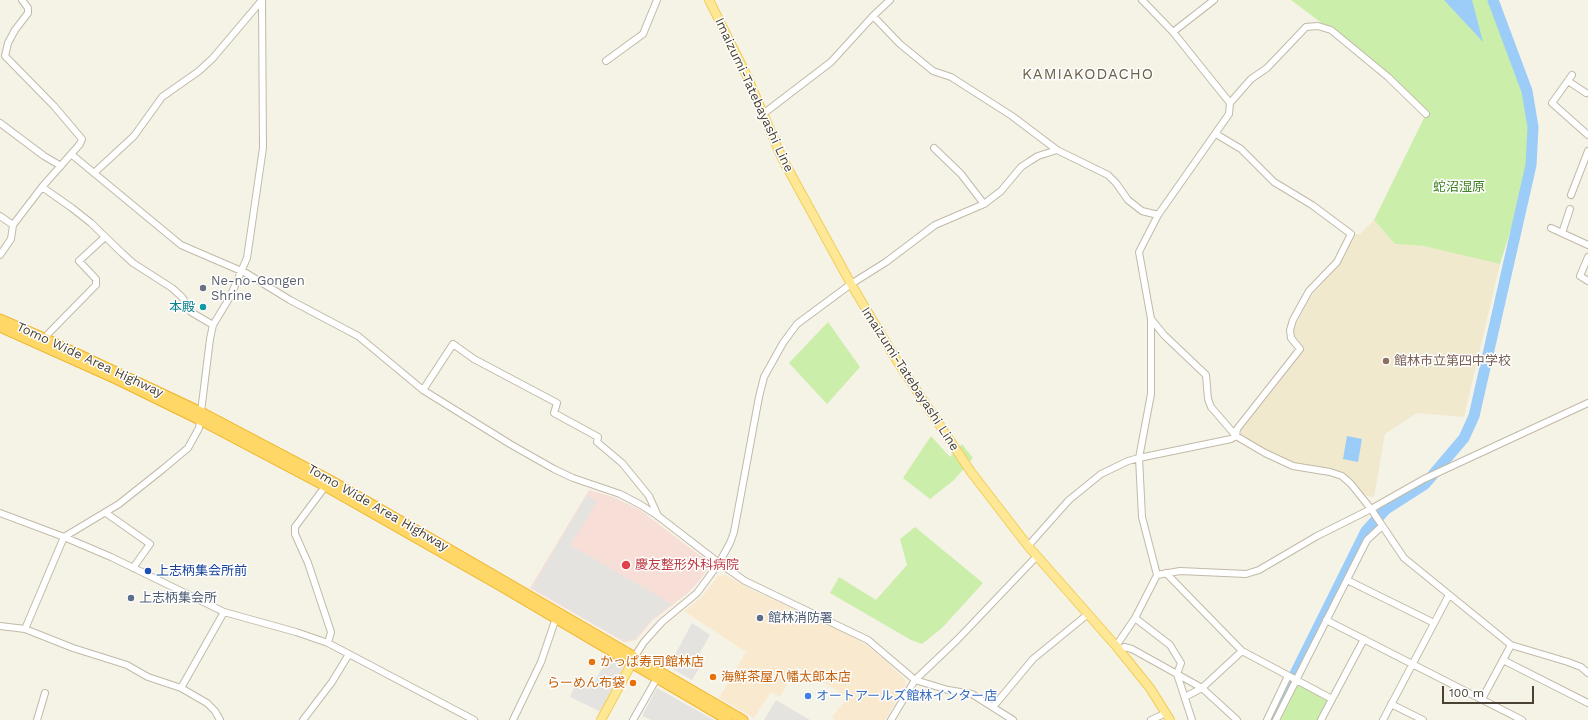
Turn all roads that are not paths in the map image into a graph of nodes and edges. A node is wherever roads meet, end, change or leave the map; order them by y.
1 (22, 0) edge
2 (262, 0) edge
3 (657, 0) edge
4 (709, 0) edge
5 (890, 0) edge
6 (1142, 0) edge
7 (1214, 0) edge
8 (873, 16) junction
9 (1173, 32) junction
10 (606, 61) dead end
11 (1572, 75) dead end
12 (1568, 81) junction
13 (1586, 93) dead end
14 (1230, 103) junction
15 (763, 114) junction
16 (1426, 114) dead end
17 (0, 123) edge
18 (1216, 134) junction
19 (1588, 135) edge
20 (934, 148) dead end
21 (1057, 150) junction
22 (1588, 150) edge
23 (71, 154) junction
24 (61, 166) junction
25 (94, 173) junction
26 (42, 188) junction
27 (1571, 195) dead end
28 (984, 204) junction
29 (1570, 209) dead end
30 (1158, 215) junction
31 (0, 216) edge
32 (13, 225) junction
33 (1551, 228) dead end
34 (1562, 232) junction
35 (105, 237) junction
36 (1588, 245) edge
37 (0, 255) edge
38 (1588, 257) edge
39 (242, 272) junction
40 (1588, 281) edge
41 (850, 284) junction
42 (0, 319) edge
43 (1151, 319) junction
44 (214, 325) junction
45 (0, 327) edge
46 (44, 338) junction
47 (423, 390) junction
48 (1588, 403) edge
49 (201, 416) junction
50 (1236, 436) junction
51 (1139, 458) junction
52 (328, 483) junction
53 (1371, 509) junction
54 (0, 513) edge
55 (106, 513) junction
56 (658, 516) junction
57 (1381, 526) junction
58 (64, 537) junction
59 (1028, 546) junction
60 (1038, 556) junction
61 (719, 563) junction
62 (133, 568) junction
63 (1166, 573) junction
64 (1157, 575) junction
65 (1346, 580) junction
66 (1449, 595) junction
67 (224, 612) junction
68 (1088, 614) junction
69 (556, 618) junction
70 (1135, 618) junction
71 (1326, 620) junction
72 (1434, 623) junction
73 (0, 626) edge
74 (25, 629) junction
75 (1364, 639) junction
76 (328, 643) junction
77 (1511, 645) junction
78 (1118, 648) junction
79 (1242, 652) junction
80 (349, 654) junction
81 (633, 660) junction
82 (1503, 660) junction
83 (1412, 665) junction
84 (1588, 672) edge
85 (1177, 674) junction
86 (1288, 676) junction
87 (657, 678) junction
88 (1296, 679) junction
89 (915, 680) junction
90 (181, 688) junction
91 (1202, 688) junction
92 (45, 693) dead end
93 (1185, 697) junction
94 (1332, 699) junction
95 (1482, 699) junction
96 (1588, 703) edge
97 (1391, 704) junction
98 (993, 707) junction
99 (1168, 717) edge
100 (37, 720) edge
101 (220, 720) edge
102 (302, 720) edge
103 (474, 720) edge
104 (513, 720) edge
105 (601, 720) edge
106 (633, 720) edge
107 (728, 720) edge
108 (743, 720) edge
109 (891, 720) edge
110 (1013, 720) edge
111 (1151, 720) edge
112 (1192, 720) edge
113 (1237, 720) edge
114 (1267, 720) edge
115 (1276, 720) edge
116 (1321, 720) edge
117 (1383, 720) edge
118 (1423, 720) edge
119 (1520, 720) edge

1 - 23 street
2 - 25 street
2 - 39 street
3 - 10 street
4 - 15 main road, Imaizumi-Tatebayashi Line
5 - 8 street
6 - 9 street
7 - 9 street
8 - 15 street
8 - 21 street
9 - 14 street
11 - 12 street
12 - 13 street
12 - 19 street
14 - 16 street
14 - 18 street
15 - 41 main road, Imaizumi-Tatebayashi Line
17 - 24 street
18 - 30 street
18 - 50 street
20 - 28 street
21 - 28 street
21 - 30 street
22 - 27 street
23 - 24 street
23 - 25 street
24 - 26 street
25 - 39 street
26 - 32 street
26 - 35 street
28 - 41 street
29 - 34 street
30 - 43 street
31 - 32 street
32 - 37 street
33 - 34 street
34 - 36 street
35 - 44 street
35 - 46 street
38 - 40 street
39 - 44 street
39 - 47 street
41 - 59 main road, Imaizumi-Tatebayashi Line
41 - 61 street
42 - 46 highway, Tomo Wide Area Highway
43 - 50 street
43 - 51 street
44 - 49 street
45 - 49 highway, Tomo Wide Area Highway
46 - 49 highway, Tomo Wide Area Highway
47 - 56 street
47 - 56 street
48 - 53 street
49 - 52 highway, Tomo Wide Area Highway
49 - 55 street
50 - 51 street
50 - 53 street
51 - 59 street
51 - 64 street
52 - 69 highway, Tomo Wide Area Highway
52 - 76 street
52 - 81 highway, Tomo Wide Area Highway
53 - 57 street
53 - 63 street
54 - 58 street
55 - 58 street
55 - 62 street
56 - 61 street
57 - 65 street
57 - 66 street
58 - 62 street
58 - 74 street
59 - 60 main road, Imaizumi-Tatebayashi Line
60 - 68 main road, Imaizumi-Tatebayashi Line
60 - 89 street
61 - 81 street
61 - 89 street
62 - 67 street
63 - 64 street
63 - 79 street
64 - 70 street
65 - 71 street
65 - 72 street
66 - 72 street
66 - 77 street
67 - 76 street
67 - 90 street
68 - 78 main road, Imaizumi-Tatebayashi Line
68 - 98 street
69 - 81 highway, Tomo Wide Area Highway
69 - 104 street
70 - 78 street
70 - 85 street
71 - 75 street
71 - 88 street
72 - 83 street
73 - 74 street
74 - 90 street
75 - 83 street
75 - 94 street
76 - 80 street
77 - 82 street
77 - 84 street
78 - 85 street
78 - 99 main road, Imaizumi-Tatebayashi Line
79 - 86 street
79 - 91 street
80 - 102 street
80 - 103 street
81 - 87 highway, Tomo Wide Area Highway
81 - 105 main road
81 - 108 highway, Tomo Wide Area Highway
82 - 95 street
82 - 96 street
83 - 95 street
83 - 97 street
85 - 91 street
85 - 93 street
86 - 88 street
86 - 114 street
87 - 106 street
87 - 107 highway, Tomo Wide Area Highway
88 - 94 street
88 - 115 street
89 - 98 street
89 - 109 street
90 - 101 street
91 - 93 street
91 - 113 street
92 - 100 street
93 - 112 street
94 - 116 street
95 - 119 street
97 - 117 street
97 - 118 street
98 - 110 street
99 - 111 street

